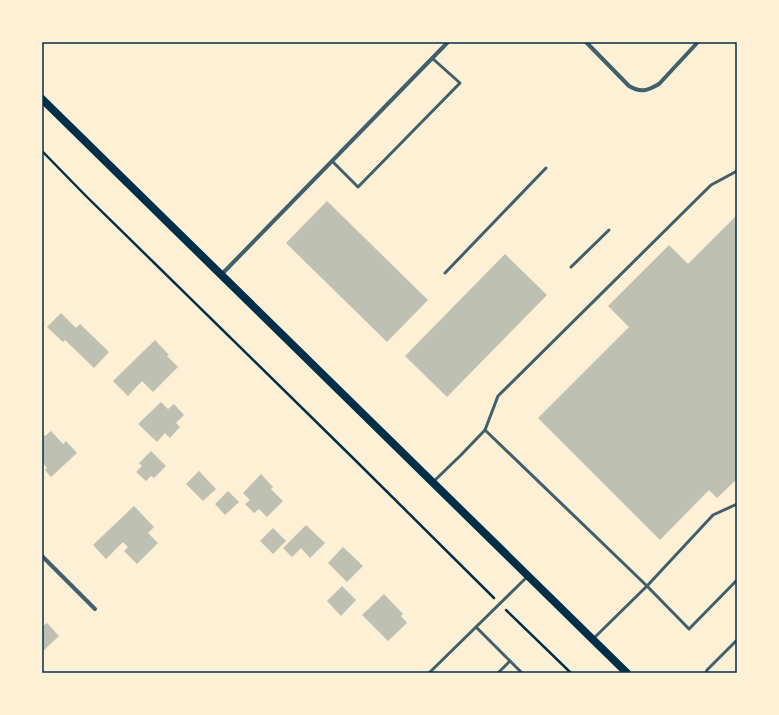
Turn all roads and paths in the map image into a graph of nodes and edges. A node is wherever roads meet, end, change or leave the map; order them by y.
1 (448, 42) edge
2 (586, 42) edge
3 (698, 42) edge
4 (432, 58) junction
5 (42, 99) edge
6 (42, 151) edge
7 (332, 161) junction
8 (546, 168) dead end
9 (737, 171) edge
10 (609, 230) dead end
11 (572, 266) dead end
12 (445, 273) dead end
13 (221, 274) junction
14 (485, 430) junction
15 (433, 482) junction
16 (737, 504) edge
17 (42, 556) edge
18 (529, 576) junction
19 (737, 580) edge
20 (647, 586) junction
21 (490, 594) dead end
22 (95, 609) dead end
23 (510, 614) dead end
24 (476, 627) junction
25 (593, 639) junction
26 (737, 640) edge
27 (510, 661) junction
28 (706, 672) edge
29 (429, 673) edge
30 (498, 673) edge
31 (522, 673) edge
32 (571, 673) edge
33 (627, 673) edge
34 (710, 673) edge

1 - 4 street
2 - 3 street
4 - 7 street
4 - 7 lane
5 - 13 main road
6 - 21 path
7 - 13 street
8 - 12 lane
9 - 14 lane
10 - 11 lane
13 - 15 main road
14 - 15 lane
14 - 20 lane
15 - 18 main road
16 - 20 lane
17 - 22 street
18 - 24 lane
18 - 25 main road
19 - 20 lane
20 - 25 lane
23 - 32 path
24 - 27 lane
24 - 29 lane
25 - 33 main road
26 - 28 lane
27 - 30 lane
27 - 31 lane
28 - 34 lane

